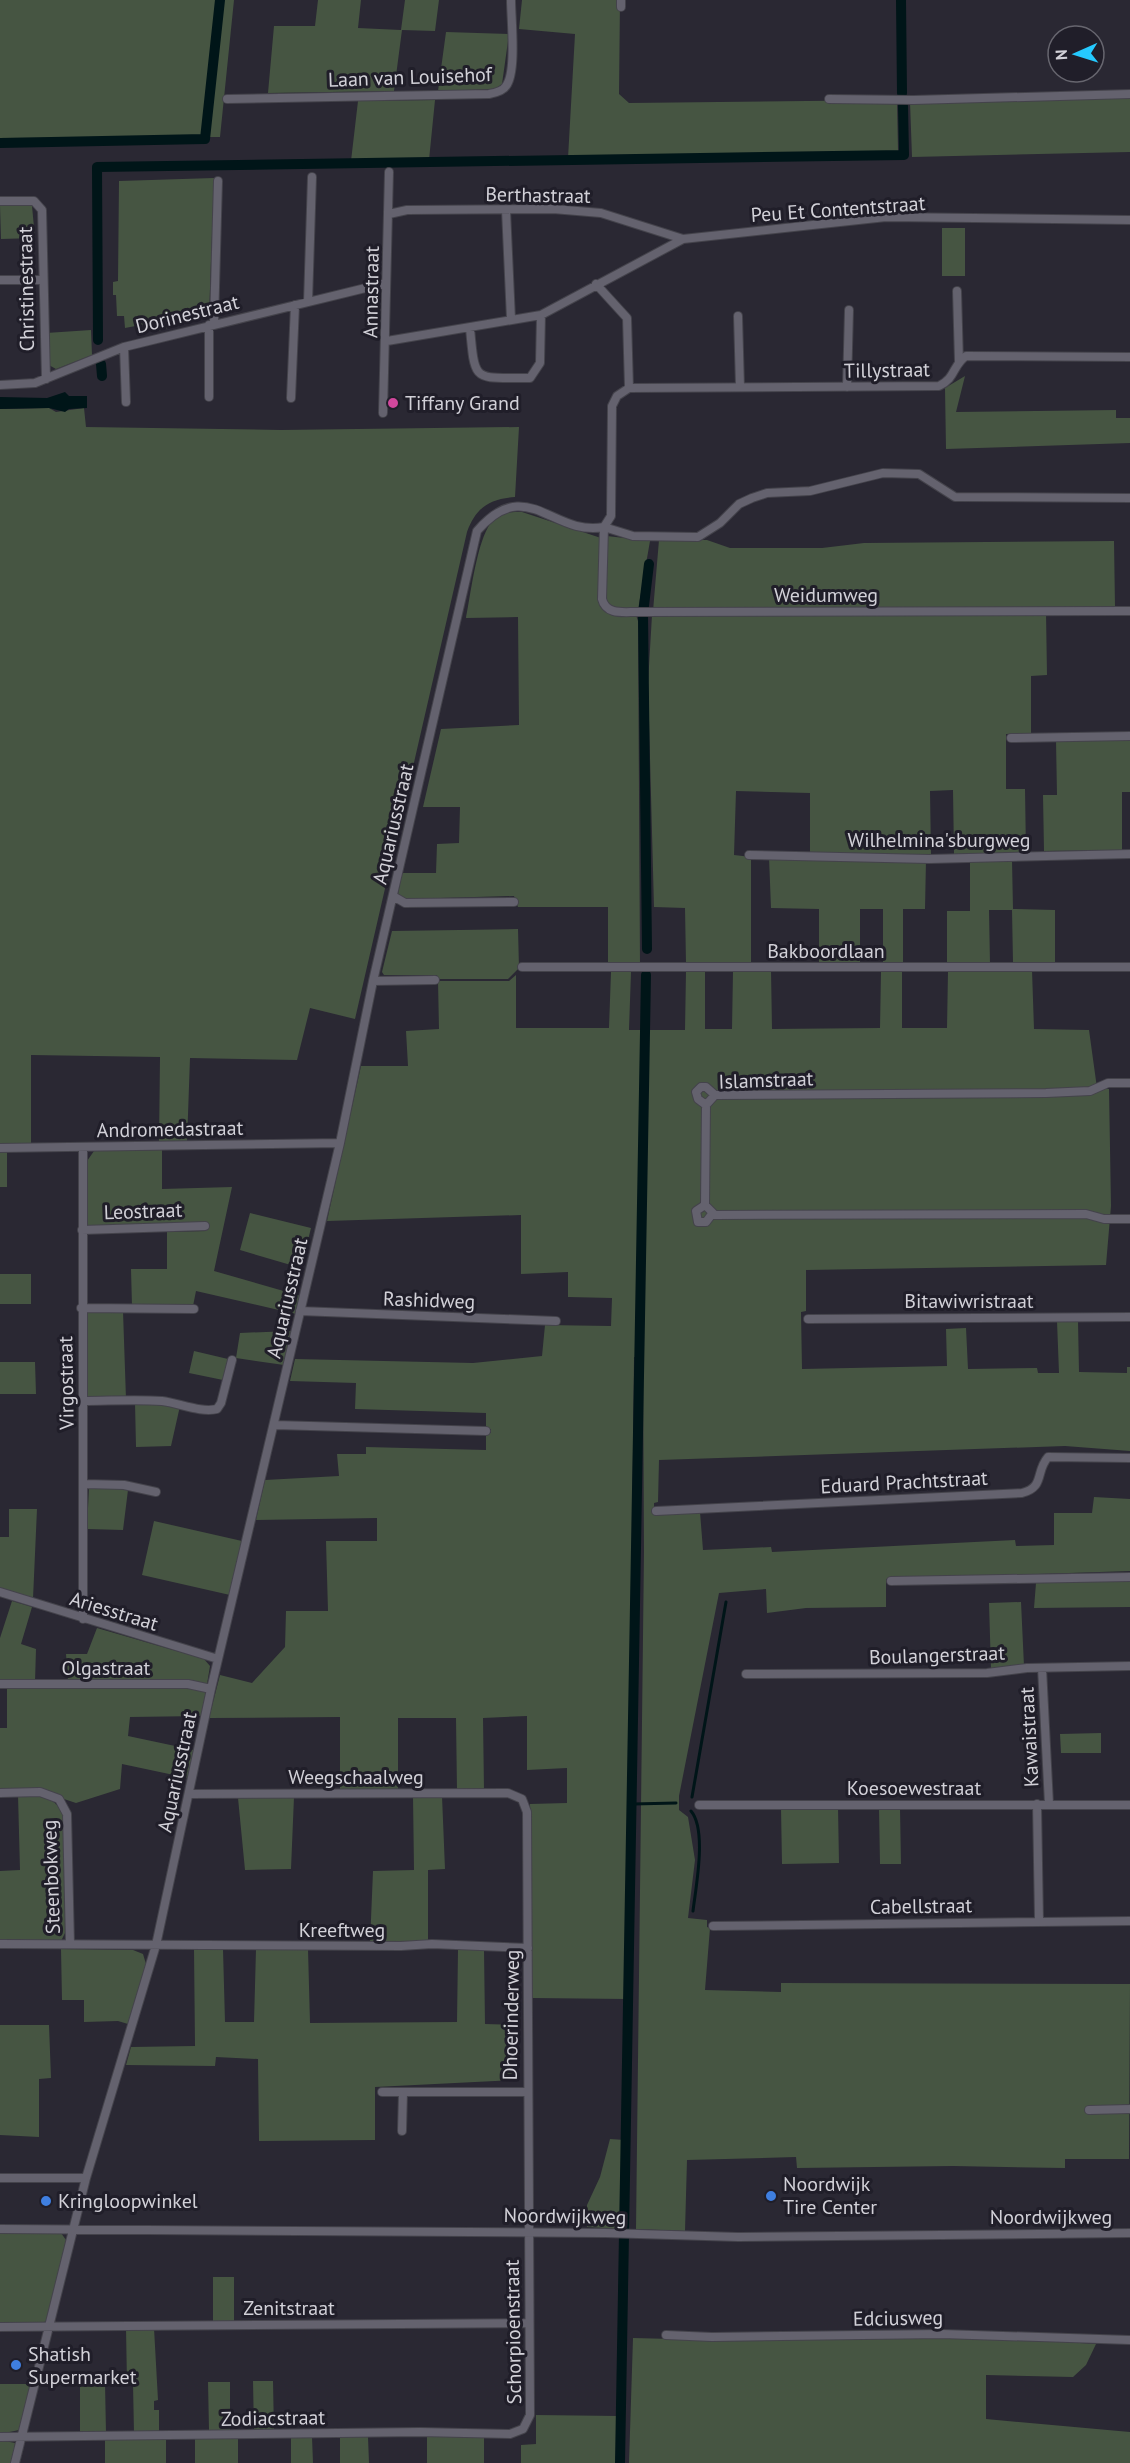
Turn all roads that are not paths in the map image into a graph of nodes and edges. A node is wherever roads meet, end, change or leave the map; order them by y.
1 (512, 0) edge
2 (1130, 94) edge
3 (227, 99) dead end
4 (829, 99) dead end
5 (389, 172) dead end
6 (312, 177) dead end
7 (218, 181) dead end
8 (0, 201) edge
9 (506, 210) junction
10 (389, 214) junction
11 (1130, 220) edge
12 (683, 239) junction
13 (0, 280) edge
14 (42, 280) junction
15 (386, 283) junction
16 (596, 284) junction
17 (957, 291) dead end
18 (308, 302) junction
19 (295, 305) junction
20 (849, 310) dead end
21 (541, 315) junction
22 (738, 316) dead end
23 (511, 319) junction
24 (211, 324) junction
25 (470, 328) junction
26 (387, 341) junction
27 (124, 347) junction
28 (1130, 357) edge
29 (959, 362) junction
30 (46, 380) junction
31 (0, 385) edge
32 (740, 387) junction
33 (847, 387) junction
34 (629, 388) junction
35 (209, 397) dead end
36 (291, 398) dead end
37 (126, 402) dead end
38 (383, 413) dead end
39 (1130, 498) edge
40 (604, 527) junction
41 (1130, 611) edge
42 (1130, 736) edge
43 (1011, 738) dead end
44 (1130, 854) edge
45 (749, 855) dead end
46 (393, 896) junction
47 (514, 902) dead end
48 (522, 967) dead end
49 (1130, 967) edge
50 (435, 980) dead end
51 (373, 981) junction
52 (1130, 1083) edge
53 (715, 1095) junction
54 (706, 1105) junction
55 (340, 1143) junction
56 (83, 1147) junction
57 (0, 1148) edge
58 (705, 1205) junction
59 (712, 1214) junction
60 (1130, 1219) edge
61 (205, 1226) dead end
62 (82, 1230) junction
63 (81, 1308) junction
64 (194, 1309) dead end
65 (300, 1311) junction
66 (1130, 1317) edge
67 (808, 1319) dead end
68 (556, 1321) dead end
69 (232, 1360) dead end
70 (83, 1401) junction
71 (275, 1425) junction
72 (486, 1431) dead end
73 (1130, 1458) edge
74 (85, 1484) junction
75 (156, 1492) dead end
76 (656, 1511) dead end
77 (1130, 1577) edge
78 (891, 1581) dead end
79 (0, 1592) edge
80 (83, 1619) junction
81 (218, 1659) junction
82 (1130, 1666) edge
83 (1042, 1668) junction
84 (746, 1674) dead end
85 (0, 1684) edge
86 (211, 1689) junction
87 (0, 1793) edge
88 (189, 1794) junction
89 (522, 1799) joint
90 (1037, 1804) junction
91 (1049, 1804) junction
92 (699, 1805) dead end
93 (1130, 1805) edge
94 (1039, 1921) junction
95 (1130, 1921) edge
96 (713, 1926) dead end
97 (0, 1944) edge
98 (70, 1944) junction
99 (156, 1945) junction
100 (528, 1948) junction
101 (382, 2092) dead end
102 (403, 2092) junction
103 (527, 2092) junction
104 (1130, 2109) edge
105 (1089, 2110) dead end
106 (402, 2131) dead end
107 (0, 2178) edge
108 (86, 2178) junction
109 (73, 2228) junction
110 (0, 2229) edge
111 (528, 2232) junction
112 (1130, 2233) edge
113 (529, 2323) junction
114 (0, 2327) edge
115 (50, 2327) junction
116 (666, 2335) dead end
117 (1130, 2340) edge
118 (523, 2429) joint
119 (0, 2437) edge
120 (22, 2437) junction
121 (15, 2463) edge

1 - 3 street, Laan van Louisehof
2 - 4 street
5 - 10 street, Annastraat
6 - 18 street
7 - 24 street
8 - 14 street, Christinestraat
9 - 10 street, Berthastraat
9 - 12 street, Berthastraat
9 - 23 street
10 - 15 street, Annastraat
11 - 12 street, Peu Et Contentstraat
12 - 16 street, Peu Et Contentstraat
13 - 14 street
14 - 30 street, Christinestraat
15 - 18 street, Dorinestraat
15 - 26 street, Annastraat
16 - 21 street, Peu Et Contentstraat
16 - 34 street
17 - 29 street
18 - 19 street, Dorinestraat
19 - 24 street, Dorinestraat
19 - 36 street
20 - 33 street
21 - 23 street
21 - 25 street
22 - 32 street
23 - 25 street
24 - 27 street, Dorinestraat
24 - 35 street
25 - 26 street
26 - 38 street, Annastraat
27 - 30 street, Dorinestraat
27 - 37 street
28 - 29 street, Tillystraat
29 - 33 street, Tillystraat
30 - 31 street, Dorinestraat
32 - 33 street, Tillystraat
32 - 34 street, Tillystraat
34 - 40 street
39 - 40 street, Aquariusstraat
40 - 41 street, Weidumweg
40 - 46 street, Aquariusstraat
42 - 43 street
44 - 45 street, Wilhelmina'sburgweg
46 - 47 street
46 - 51 street, Aquariusstraat
48 - 49 street, Bakboordlaan
50 - 51 street
51 - 55 street, Aquariusstraat
52 - 53 street, Islamstraat
53 - 54 street, Islamstraat
53 - 54 street
54 - 58 street, Islamstraat
55 - 56 street, Andromedastraat
55 - 65 street, Aquariusstraat
56 - 57 street, Andromedastraat
56 - 62 street, Virgostraat
58 - 59 street
58 - 59 street, Islamstraat
59 - 60 street
61 - 62 street, Leostraat
62 - 63 street, Virgostraat
63 - 64 street
63 - 70 street, Virgostraat
65 - 68 street, Rashidweg
65 - 71 street, Aquariusstraat
66 - 67 street, Bitawiwristraat
69 - 70 street
70 - 74 street, Virgostraat
71 - 72 street
71 - 81 street, Aquariusstraat
73 - 76 street, Eduard Prachtstraat
74 - 75 street
74 - 80 street, Virgostraat
77 - 78 street
79 - 80 street, Ariesstraat
80 - 81 street, Ariesstraat
81 - 86 street, Aquariusstraat
82 - 83 street, Boulangerstraat
83 - 84 street, Boulangerstraat
83 - 91 street, Kawaistraat
85 - 86 street, Olgastraat
86 - 88 street, Aquariusstraat
87 - 98 street, Steenbokweg
88 - 89 street, Weegschaalweg
88 - 99 street, Aquariusstraat
89 - 100 street, Dhoerinderweg
90 - 91 street, Koesoewestraat
90 - 92 street, Koesoewestraat
90 - 94 street
91 - 93 street, Koesoewestraat
94 - 95 street, Cabellstraat
94 - 96 street, Cabellstraat
97 - 98 street, Kreeftweg
98 - 99 street, Kreeftweg
99 - 100 street, Kreeftweg
99 - 108 street, Aquariusstraat
100 - 103 street, Dhoerinderweg
101 - 102 street
102 - 103 street
102 - 106 street
103 - 111 street, Dhoerinderweg
104 - 105 street
107 - 108 street
108 - 109 street, Aquariusstraat
109 - 110 street, Noordwijkweg
109 - 111 street, Noordwijkweg
109 - 115 street, Aquariusstraat
111 - 112 street, Noordwijkweg
111 - 113 street, Schorpioenstraat
113 - 115 street, Zenitstraat
113 - 118 street, Schorpioenstraat
114 - 115 street, Zenitstraat
115 - 120 street, Aquariusstraat
116 - 117 street, Edciusweg
118 - 120 street, Zodiacstraat
119 - 120 street, Zodiacstraat
120 - 121 street, Aquariusstraat

